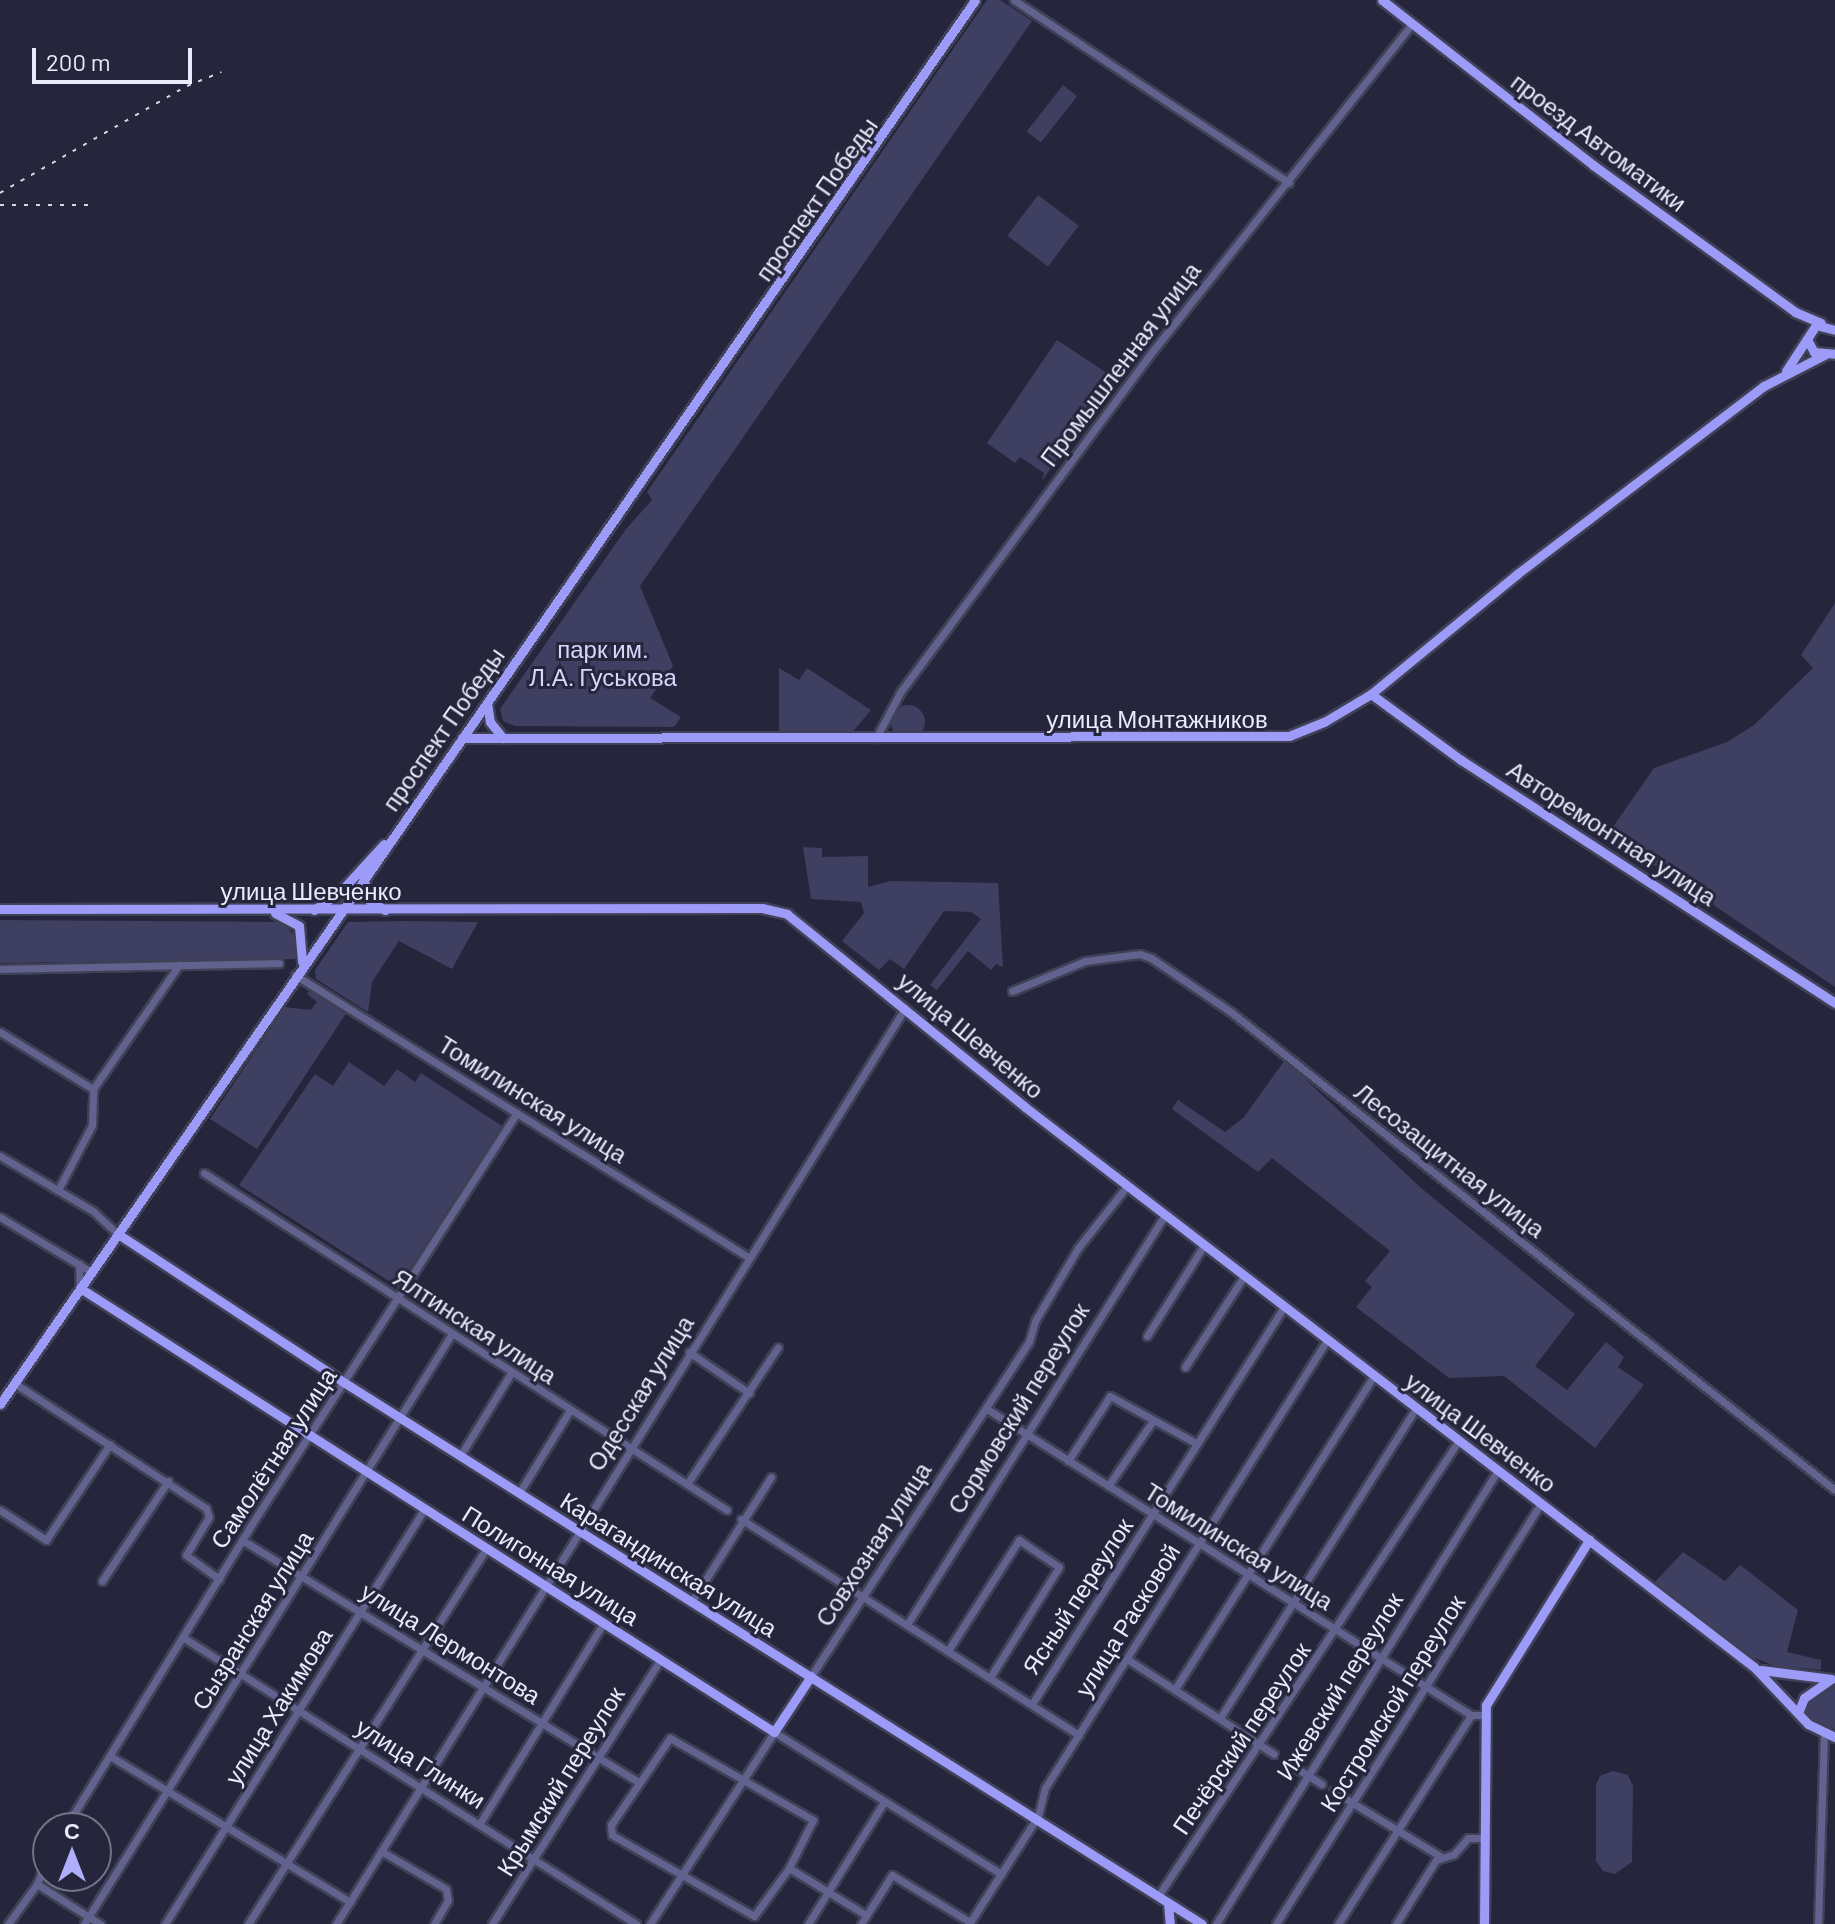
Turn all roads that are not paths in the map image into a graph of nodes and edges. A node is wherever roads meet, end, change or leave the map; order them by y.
1 (975, 0) edge
2 (1014, 0) edge
3 (1382, 0) edge
4 (1412, 24) junction
5 (1289, 183) junction
6 (1795, 312) junction
7 (1821, 323) junction
8 (1835, 330) edge
9 (1807, 337) junction
10 (1835, 347) edge
11 (1828, 354) edge
12 (1786, 371) junction
13 (1371, 694) junction
14 (487, 703) junction
15 (462, 738) junction
16 (503, 738) junction
17 (876, 738) junction
18 (390, 840) junction
19 (363, 877) junction
20 (0, 909) edge
21 (269, 911) junction
22 (339, 911) junction
23 (389, 911) junction
24 (310, 912) junction
25 (279, 963) dead end
26 (179, 965) junction
27 (302, 966) junction
28 (0, 969) edge
29 (295, 975) junction
30 (1012, 991) dead end
31 (1835, 1003) edge
32 (905, 1008) junction
33 (0, 1032) edge
34 (93, 1089) junction
35 (517, 1113) junction
36 (0, 1156) edge
37 (204, 1173) dead end
38 (1127, 1186) junction
39 (58, 1190) junction
40 (1165, 1215) junction
41 (0, 1217) edge
42 (118, 1234) junction
43 (1204, 1245) junction
44 (748, 1257) junction
45 (79, 1264) junction
46 (91, 1272) junction
47 (1244, 1276) junction
48 (80, 1288) junction
49 (397, 1301) junction
50 (1284, 1307) junction
51 (451, 1335) junction
52 (1147, 1336) dead end
53 (1327, 1340) junction
54 (778, 1347) dead end
55 (689, 1352) junction
56 (1185, 1367) dead end
57 (511, 1373) junction
58 (1374, 1376) junction
59 (14, 1383) junction
60 (345, 1383) junction
61 (749, 1393) junction
62 (0, 1404) edge
63 (1416, 1408) junction
64 (987, 1409) junction
65 (570, 1410) junction
66 (401, 1418) junction
67 (1152, 1422) junction
68 (1025, 1433) junction
69 (309, 1436) junction
70 (1459, 1440) junction
71 (1196, 1443) junction
72 (110, 1444) junction
73 (628, 1448) junction
74 (460, 1456) junction
75 (1068, 1461) junction
76 (1498, 1470) junction
77 (367, 1473) junction
78 (771, 1477) dead end
79 (168, 1481) junction
80 (687, 1484) junction
81 (1108, 1486) junction
82 (1835, 1490) edge
83 (519, 1493) junction
84 (1541, 1503) junction
85 (424, 1509) junction
86 (0, 1510) edge
87 (727, 1510) dead end
88 (1152, 1516) junction
89 (742, 1519) junction
90 (579, 1531) junction
91 (242, 1540) junction
92 (1589, 1540) junction
93 (1198, 1544) junction
94 (487, 1548) junction
95 (302, 1576) junction
96 (1247, 1576) junction
97 (219, 1579) junction
98 (102, 1581) dead end
99 (545, 1585) junction
100 (862, 1596) junction
101 (692, 1601) junction
102 (1291, 1603) junction
103 (361, 1610) junction
104 (604, 1622) junction
105 (908, 1623) junction
106 (1336, 1631) junction
107 (184, 1638) junction
108 (423, 1647) junction
109 (949, 1649) junction
110 (1381, 1658) junction
111 (661, 1659) junction
112 (1127, 1659) junction
113 (1754, 1667) junction
114 (242, 1675) junction
115 (811, 1676) junction
116 (991, 1676) junction
117 (1833, 1678) edge
118 (483, 1685) junction
119 (1426, 1687) junction
120 (1175, 1689) junction
121 (1032, 1704) junction
122 (298, 1711) junction
123 (1798, 1713) junction
124 (1471, 1715) junction
125 (1484, 1715) junction
126 (1220, 1718) junction
127 (542, 1723) junction
128 (774, 1732) junction
129 (1824, 1734) junction
130 (1079, 1735) junction
131 (1835, 1737) edge
132 (1262, 1745) junction
133 (360, 1749) junction
134 (1274, 1754) dead end
135 (110, 1756) junction
136 (597, 1756) junction
137 (1291, 1765) dead end
138 (1307, 1775) junction
139 (741, 1781) junction
140 (638, 1782) junction
141 (1321, 1784) dead end
142 (421, 1786) junction
143 (169, 1790) junction
144 (1333, 1791) dead end
145 (884, 1802) junction
146 (1353, 1802) junction
147 (75, 1812) edge
148 (1038, 1816) junction
149 (480, 1823) junction
150 (227, 1826) junction
151 (1396, 1830) junction
152 (1483, 1838) junction
153 (381, 1851) junction
154 (1440, 1856) junction
155 (534, 1858) junction
156 (286, 1863) junction
157 (789, 1868) junction
158 (683, 1873) junction
159 (1001, 1874) junction
160 (32, 1891) edge
161 (48, 1892) edge
162 (828, 1893) junction
163 (1158, 1896) junction
164 (350, 1902) junction
165 (1168, 1903) junction
166 (1183, 1912) junction
167 (866, 1915) junction
168 (86, 1920) edge
169 (969, 1923) edge
170 (8, 1924) edge
171 (100, 1924) edge
172 (165, 1924) edge
173 (248, 1924) edge
174 (336, 1924) edge
175 (434, 1924) edge
176 (492, 1924) edge
177 (636, 1924) edge
178 (650, 1924) edge
179 (808, 1924) edge
180 (861, 1924) edge
181 (1172, 1924) edge
182 (1202, 1924) edge
183 (1216, 1924) edge
184 (1276, 1924) edge
185 (1338, 1924) edge
186 (1396, 1924) edge
187 (1484, 1924) edge
188 (1818, 1924) edge

1 - 14 main road, проспект Победы
2 - 5 street
3 - 4 main road, проезд Автоматики
4 - 5 street, Промышленная улица
4 - 6 main road, проезд Автоматики
5 - 17 street, Промышленная улица
6 - 7 main road, проезд Автоматики
6 - 9 main road, проезд Автоматики
7 - 8 main road, проезд Автоматики
7 - 9 main road, улица Монтажников
9 - 11 main road
9 - 12 main road, улица Монтажников
10 - 11 main road, улица Монтажников
11 - 12 main road, улица Монтажников
12 - 13 main road, улица Монтажников
13 - 17 main road, улица Монтажников
13 - 31 main road, Авторемонтная улица
14 - 15 main road, проспект Победы
14 - 16 main road
15 - 16 main road, улица Монтажников
15 - 18 main road, проспект Победы
16 - 17 main road, улица Монтажников
18 - 19 main road, проспект Победы
18 - 24 main road
19 - 22 main road, проспект Победы
19 - 23 main road
20 - 21 main road, улица Шевченко
21 - 24 main road, улица Шевченко
21 - 27 main road
22 - 23 main road, улица Шевченко
22 - 24 main road, улица Шевченко
22 - 27 main road, проспект Победы
23 - 32 main road, улица Шевченко
25 - 26 street
26 - 28 street
26 - 34 street
27 - 29 main road, проспект Победы
29 - 35 street, Томилинская улица
29 - 42 main road, проспект Победы
30 - 82 street, Лесозащитная улица
32 - 38 main road, улица Шевченко
32 - 44 street, Одесская улица
33 - 34 street
34 - 39 street
35 - 44 street, Томилинская улица
35 - 49 street, Самолётная улица
36 - 39 street
37 - 49 street, Ялтинская улица
38 - 40 main road, улица Шевченко
38 - 64 street, Совхозная улица
39 - 42 street
40 - 43 main road, улица Шевченко
40 - 68 street, Сормовский переулок
41 - 45 street
42 - 46 main road, проспект Победы
42 - 60 main road, Карагандинская улица
43 - 47 main road, улица Шевченко
43 - 52 street
44 - 55 street, Одесская улица
45 - 46 street
45 - 48 street
46 - 48 main road, проспект Победы
47 - 50 main road, улица Шевченко
47 - 56 street
48 - 59 main road, проспект Победы
48 - 69 main road, Полигонная улица
49 - 51 street, Ялтинская улица
49 - 60 street, Самолётная улица
50 - 53 main road, улица Шевченко
50 - 71 street, Ясный переулок
51 - 57 street, Ялтинская улица
51 - 66 street, Сызранская улица
53 - 58 main road, улица Шевченко
53 - 93 street, улица Расковой
54 - 61 street
55 - 61 street
55 - 73 street, Одесская улица
57 - 65 street, Ялтинская улица
57 - 74 street
58 - 63 main road, улица Шевченко
58 - 96 street
59 - 62 main road, проспект Победы
59 - 72 street
60 - 66 main road, Карагандинская улица
60 - 69 street, Самолётная улица
61 - 80 street
63 - 70 main road, улица Шевченко
63 - 102 street
64 - 68 street, Томилинская улица
64 - 100 street, Совхозная улица
65 - 73 street, Ялтинская улица
65 - 83 street
66 - 74 main road, Карагандинская улица
66 - 77 street, Сызранская улица
67 - 71 street
67 - 75 street
67 - 81 street
68 - 75 street, Томилинская улица
68 - 105 street, Сормовский переулок
69 - 77 main road, Полигонная улица
69 - 91 street, Самолётная улица
70 - 76 main road, улица Шевченко
70 - 106 street, Печёрский переулок
71 - 88 street, Ясный переулок
72 - 79 street
72 - 86 street
73 - 80 street, Ялтинская улица
73 - 90 street, Одесская улица
74 - 83 main road, Карагандинская улица
75 - 81 street, Томилинская улица
76 - 84 main road, улица Шевченко
76 - 110 street, Ижевский переулок
77 - 85 main road, Полигонная улица
77 - 95 street, Сызранская улица
78 - 89 street
79 - 97 street
79 - 98 street
80 - 87 street, Ялтинская улица
81 - 88 street, Томилинская улица
83 - 90 main road, Карагандинская улица
84 - 92 main road, улица Шевченко
84 - 119 street, Костромской переулок
85 - 94 main road, Полигонная улица
85 - 103 street, улица Хакимова
88 - 93 street, Томилинская улица
88 - 121 street, Ясный переулок
89 - 100 street
89 - 101 street
90 - 99 street, Одесская улица
90 - 101 main road, Карагандинская улица
91 - 95 street, улица Лермонтова
91 - 97 street, Самолётная улица
92 - 113 main road, улица Шевченко
92 - 125 main road
93 - 96 street, Томилинская улица
93 - 112 street, улица Расковой
94 - 99 main road, Полигонная улица
94 - 108 street
95 - 103 street, улица Лермонтова
95 - 114 street, Сызранская улица
96 - 102 street, Томилинская улица
96 - 120 street
97 - 107 street, Самолётная улица
99 - 104 main road, Полигонная улица
99 - 118 street, Одесская улица
100 - 105 street
100 - 115 street, Совхозная улица
101 - 115 main road, Карагандинская улица
102 - 106 street, Томилинская улица
102 - 126 street
103 - 108 street, улица Лермонтова
103 - 122 street, улица Хакимова
104 - 111 main road, Полигонная улица
104 - 127 street
105 - 109 street
106 - 110 street, Томилинская улица
106 - 132 street, Печёрский переулок
107 - 114 street, улица Глинки
107 - 135 street, Самолётная улица
108 - 118 street, улица Лермонтова
108 - 133 street
109 - 116 street
109 - 116 street
110 - 119 street, Томилинская улица
110 - 138 street, Ижевский переулок
111 - 128 main road, Полигонная улица
111 - 136 street, Крымский переулок
112 - 120 street
112 - 130 street, улица Расковой
113 - 117 main road, улица Шевченко
113 - 123 main road, улица Шевченко
114 - 122 street, улица Глинки
114 - 143 street, Сызранская улица
115 - 128 main road, Совхозная улица
115 - 148 main road, Карагандинская улица
116 - 121 street
117 - 123 main road
118 - 127 street, улица Лермонтова
118 - 142 street, Одесская улица
119 - 124 street, Томилинская улица
119 - 146 street, Костромской переулок
120 - 126 street
121 - 130 street
122 - 133 street, улица Глинки
122 - 150 street, улица Хакимова
123 - 129 main road, улица Шевченко
124 - 125 street
124 - 151 street
125 - 152 main road
126 - 132 street
127 - 136 street, улица Лермонтова
127 - 149 street
128 - 139 street, Совхозная улица
128 - 145 street, Полигонная улица
129 - 131 main road
129 - 188 street
130 - 148 street, улица Расковой
132 - 134 street
132 - 163 street, Печёрский переулок
133 - 142 street, улица Глинки
133 - 156 street
135 - 143 street
135 - 147 street, Самолётная улица
136 - 140 street, улица Лермонтова
136 - 155 street, Крымский переулок
137 - 138 street
138 - 141 street
138 - 183 street, Ижевский переулок
139 - 140 street
139 - 157 street
139 - 158 street, Совхозная улица
140 - 158 street
142 - 149 street, улица Глинки
142 - 153 street, Одесская улица
143 - 150 street
143 - 168 street, Сызранская улица
144 - 146 street
145 - 159 street, Полигонная улица
145 - 162 street
146 - 151 street
146 - 184 street, Костромской переулок
148 - 159 street, улица Расковой
148 - 163 main road, Карагандинская улица
149 - 155 street, улица Глинки
150 - 156 street
150 - 172 street, улица Хакимова
151 - 154 street
151 - 185 street
152 - 154 street
152 - 187 main road
153 - 164 street, Одесская улица
153 - 175 street
154 - 186 street
155 - 176 street, Крымский переулок
155 - 177 street, улица Глинки
156 - 164 street
156 - 173 street
157 - 158 street
157 - 162 street
158 - 178 street, Совхозная улица
159 - 169 street, улица Расковой
160 - 170 street
161 - 168 street
162 - 167 street
162 - 179 street
163 - 165 main road, Карагандинская улица
164 - 174 street, Одесская улица
165 - 166 main road, Карагандинская улица
165 - 181 main road
166 - 181 main road
166 - 182 main road, Карагандинская улица
167 - 169 street
167 - 180 street
168 - 171 street

